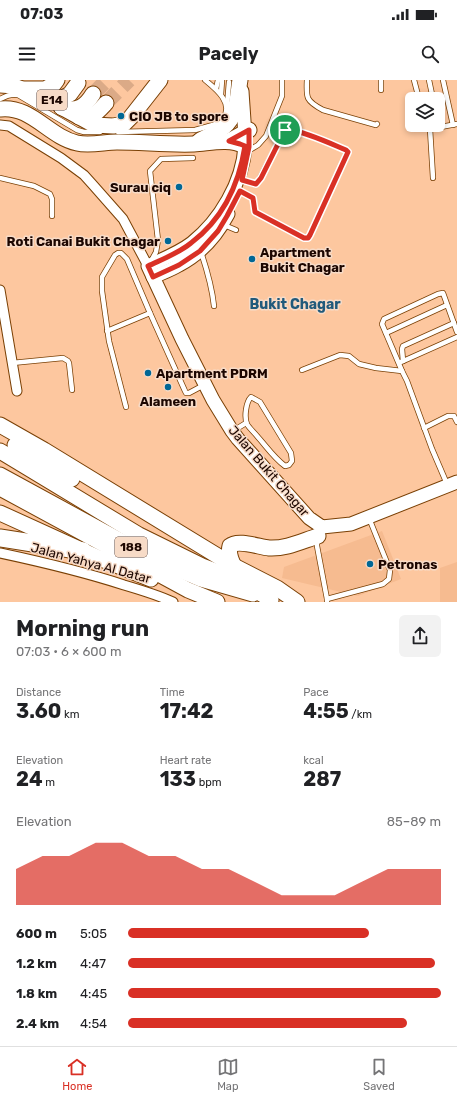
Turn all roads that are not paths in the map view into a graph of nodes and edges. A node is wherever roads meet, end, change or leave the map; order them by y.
1 (57, 80) edge
2 (160, 80) edge
3 (218, 80) edge
4 (222, 80) edge
5 (248, 80) edge
6 (282, 80) edge
7 (307, 80) edge
8 (381, 80) edge
9 (414, 80) edge
10 (429, 80) edge
11 (444, 80) edge
12 (208, 81) edge
13 (237, 81) edge
14 (78, 83) dead end
15 (0, 85) edge
16 (22, 89) junction
17 (216, 89) junction
18 (381, 90) dead end
19 (417, 92) edge
20 (432, 92) edge
21 (93, 94) tunnel mouth
22 (221, 94) junction
23 (0, 101) edge
24 (46, 101) junction
25 (106, 103) tunnel mouth
26 (61, 107) junction
27 (226, 108) junction
28 (0, 109) edge
29 (79, 117) junction
30 (377, 124) dead end
31 (455, 124) edge
32 (0, 125) edge
33 (445, 126) edge
34 (142, 131) junction
35 (430, 132) edge
36 (115, 133) junction
37 (246, 140) junction
38 (193, 151) junction
39 (0, 178) edge
40 (433, 178) dead end
41 (241, 186) junction
42 (52, 216) dead end
43 (222, 224) junction
44 (236, 230) dead end
45 (200, 251) junction
46 (151, 272) junction
47 (0, 290) edge
48 (447, 305) junction
49 (214, 306) dead end
50 (150, 313) junction
51 (454, 323) junction
52 (107, 330) junction
53 (457, 332) edge
54 (386, 333) junction
55 (457, 337) edge
56 (403, 361) junction
57 (12, 363) junction
58 (398, 363) junction
59 (302, 370) dead end
60 (402, 371) junction
61 (205, 384) junction
62 (17, 390) dead end
63 (72, 390) dead end
64 (126, 407) dead end
65 (457, 422) edge
66 (246, 423) junction
67 (0, 425) edge
68 (424, 428) junction
69 (232, 432) junction
70 (0, 436) edge
71 (0, 451) edge
72 (0, 475) edge
73 (454, 483) edge
74 (0, 488) edge
75 (0, 504) edge
76 (0, 513) edge
77 (368, 517) junction
78 (0, 521) edge
79 (36, 530) junction
80 (320, 532) junction
81 (0, 538) edge
82 (83, 551) junction
83 (0, 553) edge
84 (234, 566) junction
85 (242, 581) junction
86 (188, 590) junction
87 (275, 601) edge
88 (327, 601) edge
89 (174, 602) edge
90 (217, 602) edge
91 (297, 602) edge

1 - 16 main road, E14
2 - 36 main road
3 - 17 lane
4 - 22 lane
5 - 37 main road
6 - 37 lane
7 - 30 lane
8 - 18 lane
9 - 19 lane
10 - 20 lane
11 - 31 lane
12 - 17 lane
13 - 27 lane
13 - 37 main road
13 - 38 main road
14 - 24 main road, E14
15 - 16 main road, E14
16 - 24 main road, E14
17 - 22 lane
21 - 26 main road, E14
22 - 27 lane
23 - 36 main road
24 - 26 main road, E14
25 - 29 main road, E14
26 - 29 main road, E14
27 - 34 lane
28 - 36 main road
29 - 36 main road, E14
31 - 33 lane
32 - 46 street, Jalan Bukit Chagar
34 - 36 lane
34 - 36 lane
35 - 40 lane
36 - 38 main road
37 - 38 main road
37 - 41 main road
37 - 46 main road
38 - 46 lane
39 - 42 lane
41 - 41 lane
41 - 43 main road
43 - 44 lane
43 - 45 main road
45 - 46 main road
45 - 49 lane
46 - 61 main road, Jalan Bukit Chagar
47 - 57 street
48 - 51 lane
48 - 54 lane
48 - 54 lane
50 - 52 lane
50 - 52 lane
50 - 61 lane
51 - 53 lane
51 - 56 lane
52 - 64 lane
54 - 58 lane
55 - 56 lane
56 - 58 lane
57 - 62 street
57 - 63 lane
58 - 60 lane
59 - 60 lane
60 - 68 lane
61 - 69 main road, Jalan Bukit Chagar
65 - 68 lane
66 - 66 lane
66 - 69 lane
67 - 84 main road
68 - 73 lane
69 - 80 main road, Jalan Bukit Chagar
70 - 85 main road
71 - 85 main road
72 - 87 main road, 188
73 - 77 main road
74 - 86 main road, 188
75 - 79 main road
76 - 79 main road
77 - 80 main road
77 - 88 lane
78 - 79 main road
79 - 82 main road
80 - 84 main road
80 - 88 lane
81 - 82 highway
82 - 86 main road
83 - 89 street, Jalan Yahya Al Datar
84 - 91 main road
85 - 87 main road
86 - 90 main road, 188

